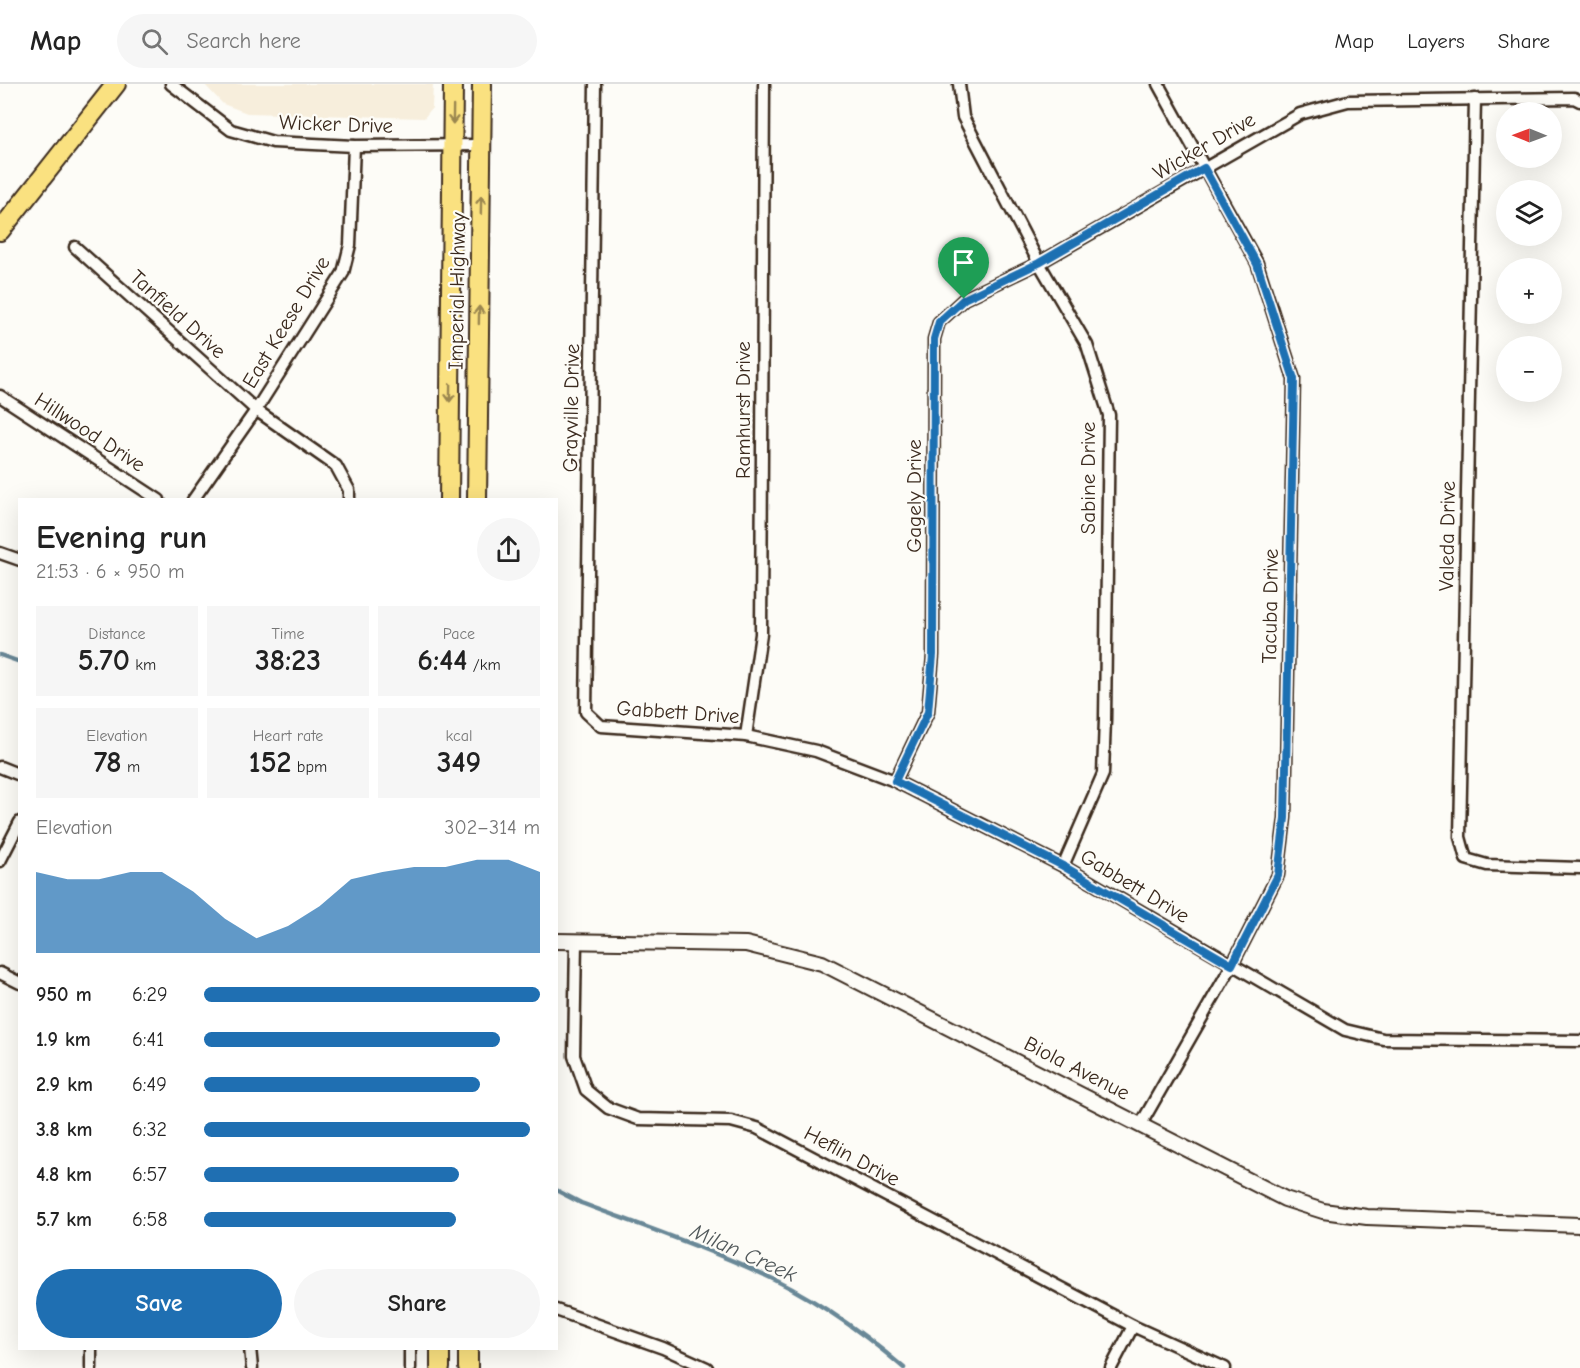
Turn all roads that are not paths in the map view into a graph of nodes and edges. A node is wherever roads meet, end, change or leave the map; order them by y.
1 (116, 84) edge
2 (171, 84) edge
3 (453, 84) edge
4 (482, 84) edge
5 (595, 84) edge
6 (764, 84) edge
7 (960, 84) edge
8 (1158, 84) edge
9 (1475, 99) junction
10 (1580, 100) edge
11 (452, 145) junction
12 (481, 145) junction
13 (354, 146) junction
14 (1204, 168) junction
15 (0, 231) edge
16 (75, 247) dead end
17 (1039, 263) junction
18 (0, 396) edge
19 (256, 410) junction
20 (156, 498) edge
21 (194, 498) edge
22 (349, 498) edge
23 (449, 498) edge
24 (477, 498) edge
25 (0, 553) edge
26 (18, 559) edge
27 (601, 726) joint
28 (746, 736) junction
29 (0, 767) edge
30 (18, 774) edge
31 (895, 781) junction
32 (18, 826) edge
33 (0, 861) edge
34 (1063, 866) junction
35 (1580, 868) edge
36 (558, 941) edge
37 (576, 942) junction
38 (1232, 965) junction
39 (0, 973) edge
40 (18, 982) edge
41 (1580, 1041) edge
42 (1141, 1124) junction
43 (1580, 1225) edge
44 (558, 1311) edge
45 (1133, 1326) junction
46 (91, 1350) edge
47 (250, 1350) edge
48 (411, 1350) edge
49 (440, 1350) edge
50 (468, 1350) edge
51 (91, 1368) edge
52 (252, 1368) edge
53 (410, 1368) edge
54 (440, 1368) edge
55 (468, 1368) edge
56 (707, 1368) edge
57 (1111, 1368) edge
58 (1225, 1368) edge

1 - 15 main road
2 - 13 street, Wicker Drive
3 -> 11 main road, Imperial Highway
4 - 12 main road, Imperial Highway
5 - 27 street, Grayville Drive
6 - 28 street, Ramhurst Drive
7 - 17 street, Sabine Drive
8 - 14 street, Tacuba Drive
9 - 10 street, Wicker Drive
9 - 14 street, Wicker Drive
9 - 35 street, Valeda Drive
11 - 12 street, Wicker Drive
11 - 13 street, Wicker Drive
11 -> 23 main road, Imperial Highway
24 -> 12 main road, Imperial Highway
13 - 19 street, East Keese Drive
14 - 17 street, Wicker Drive
14 - 38 street, Tacuba Drive
16 - 19 street, Tanfield Drive
17 - 31 street, Gagely Drive
17 - 34 street, Sabine Drive
18 - 20 street, Hillwood Drive
19 - 21 street, East Keese Drive
19 - 22 street, Tanfield Drive
25 - 26 street
27 - 28 street, Gabbett Drive
28 - 31 street, Gabbett Drive
29 - 30 street
31 - 34 street, Gabbett Drive
32 - 33 street
34 - 38 street, Gabbett Drive
36 - 37 street, Biola Avenue
37 - 42 street, Biola Avenue
37 - 45 street, Heflin Drive
38 - 41 street, Gabbett Drive
38 - 42 street, Tacuba Drive
39 - 40 street
42 - 43 street, Biola Avenue
44 - 56 street
45 - 57 street
45 - 58 street, Heflin Drive
46 - 51 street
47 - 52 street
48 - 53 street
49 - 54 main road
50 - 55 main road

